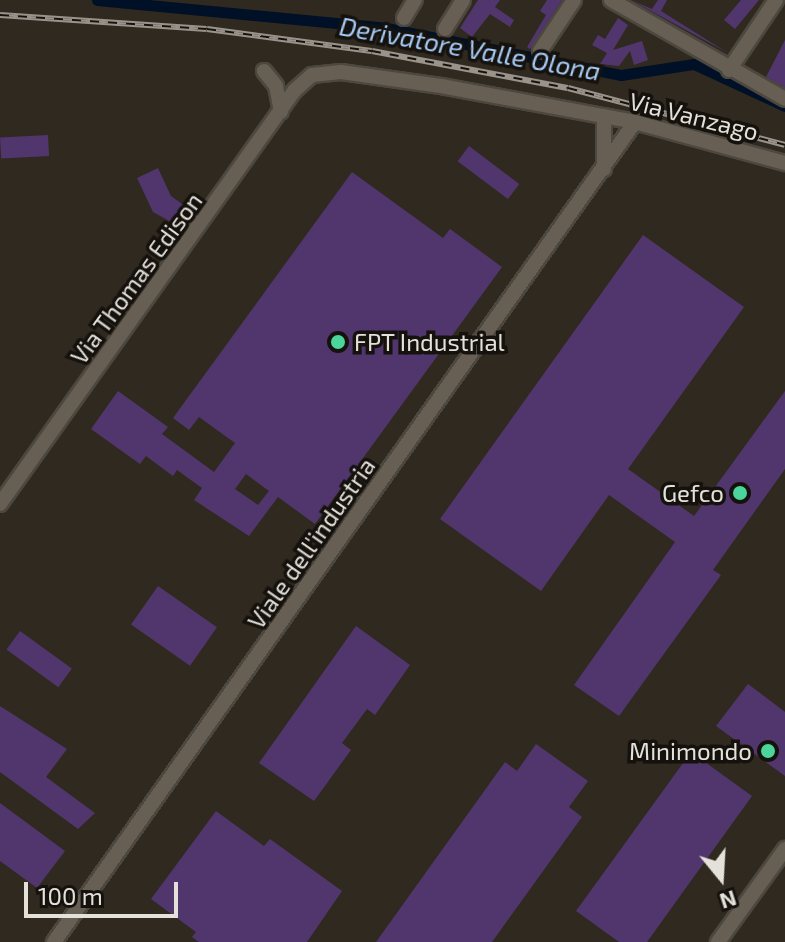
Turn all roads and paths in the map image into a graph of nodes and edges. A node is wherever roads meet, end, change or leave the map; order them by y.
1 (415, 0) edge
2 (463, 0) edge
3 (574, 0) edge
4 (611, 0) edge
5 (776, 0) edge
6 (404, 18) dead end
7 (445, 29) dead end
8 (540, 51) dead end
9 (729, 70) junction
10 (264, 71) dead end
11 (307, 78) joint
12 (785, 99) edge
13 (281, 112) junction
14 (604, 116) junction
15 (635, 122) junction
16 (785, 163) edge
17 (604, 169) junction
18 (0, 504) edge
19 (785, 849) edge
20 (54, 942) edge
21 (718, 942) edge

1 - 6 street
2 - 7 street
3 - 8 street
4 - 9 street
5 - 9 street
9 - 12 street
10 - 13 street
11 - 13 street, Via Thomas Edison
11 - 14 street, Via Vanzago
13 - 18 street, Via Thomas Edison
14 - 15 street, Via Vanzago
14 - 17 street
15 - 16 street, Via Vanzago
15 - 17 street, Viale dell'industria
17 - 20 street, Viale dell'industria
19 - 21 street

